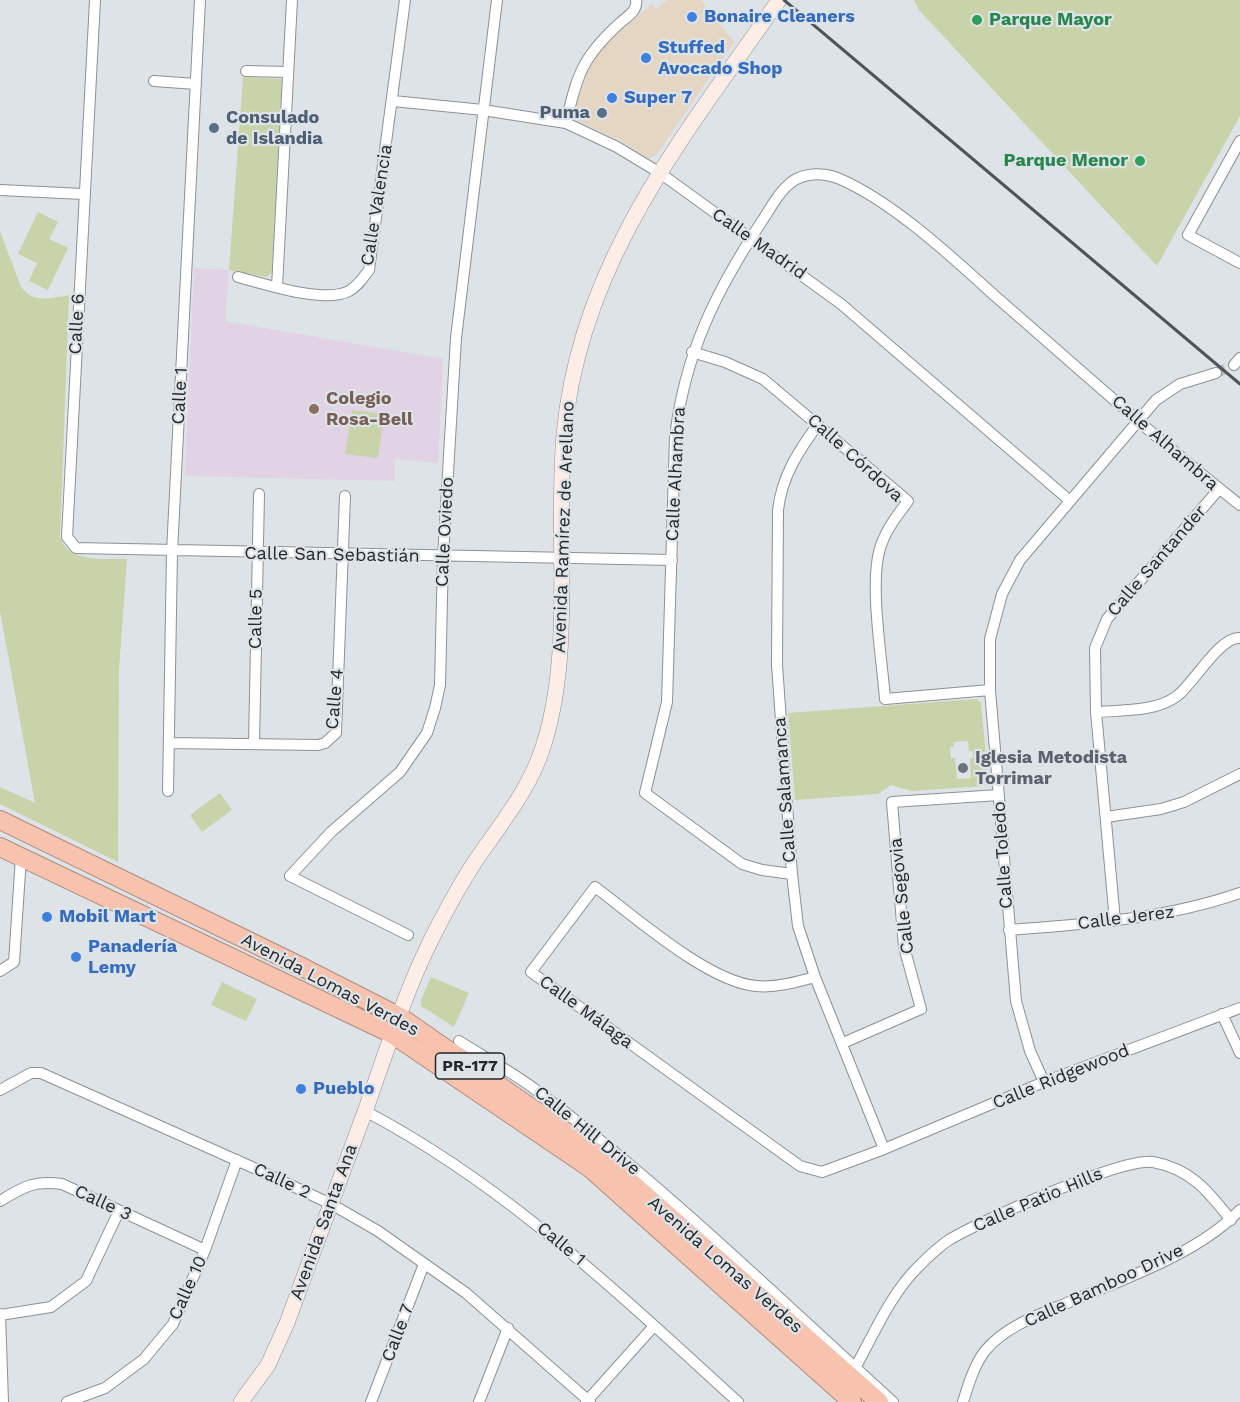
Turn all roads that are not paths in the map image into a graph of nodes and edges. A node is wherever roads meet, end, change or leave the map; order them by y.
1 (95, 0) edge
2 (200, 0) edge
3 (292, 0) edge
4 (405, 0) edge
5 (496, 0) edge
6 (636, 0) edge
7 (779, 0) edge
8 (246, 70) dead end
9 (288, 72) junction
10 (154, 81) dead end
11 (196, 84) junction
12 (393, 101) junction
13 (483, 110) junction
14 (566, 123) junction
15 (1240, 141) edge
16 (660, 173) junction
17 (0, 190) edge
18 (83, 194) junction
19 (750, 240) junction
20 (1240, 263) edge
21 (238, 277) dead end
22 (277, 287) junction
23 (692, 352) junction
24 (1216, 373) tunnel mouth
25 (1138, 420) junction
26 (818, 424) junction
27 (1219, 489) junction
28 (259, 494) dead end
29 (345, 496) dead end
30 (1069, 500) junction
31 (1240, 506) edge
32 (172, 552) junction
33 (257, 553) junction
34 (343, 555) junction
35 (443, 557) junction
36 (561, 558) junction
37 (672, 560) junction
38 (1240, 638) edge
39 (990, 690) junction
40 (1096, 712) junction
41 (169, 743) junction
42 (254, 744) junction
43 (1240, 774) edge
44 (168, 791) dead end
45 (999, 795) junction
46 (1106, 817) junction
47 (0, 820) edge
48 (0, 847) edge
49 (21, 857) junction
50 (792, 874) junction
51 (1240, 893) edge
52 (1115, 921) junction
53 (1009, 930) junction
54 (408, 935) dead end
55 (0, 971) edge
56 (815, 977) junction
57 (1240, 1008) edge
58 (1222, 1014) junction
59 (396, 1026) junction
60 (459, 1041) dead end
61 (843, 1043) junction
62 (1240, 1053) edge
63 (1044, 1082) junction
64 (0, 1090) edge
65 (365, 1111) junction
66 (884, 1149) junction
67 (237, 1160) junction
68 (0, 1201) edge
69 (331, 1204) junction
70 (1240, 1210) edge
71 (119, 1211) junction
72 (1231, 1220) junction
73 (205, 1250) junction
74 (424, 1264) junction
75 (0, 1315) edge
76 (654, 1326) junction
77 (508, 1328) junction
78 (855, 1368) junction
79 (588, 1401) edge
80 (3, 1402) edge
81 (67, 1402) edge
82 (242, 1402) edge
83 (371, 1402) edge
84 (479, 1402) edge
85 (738, 1402) edge
86 (852, 1402) edge
87 (879, 1402) edge
88 (893, 1402) edge
89 (963, 1402) edge

1 - 18 street, Calle 6
2 - 11 street, Calle 1
3 - 9 street
4 - 12 street, Calle Valencia
5 - 13 street, Calle Oviedo
6 - 14 street
7 - 16 street, Avenida Ramírez de Arellano
8 - 9 street
9 - 22 street
10 - 11 street
11 - 32 street, Calle 1
12 - 13 street, Calle Madrid
12 - 22 street, Calle Valencia
13 - 14 street, Calle Madrid
13 - 35 street, Calle Oviedo
14 - 16 street, Calle Madrid
15 - 20 street
16 - 19 street, Calle Madrid
16 - 36 street, Avenida Ramírez de Arellano
17 - 18 street
18 - 32 street, Calle 6
19 - 23 street, Calle Alhambra
19 - 25 street, Calle Alhambra
19 - 30 street, Calle Madrid
21 - 22 street, Calle Valencia
23 - 26 street, Calle Córdova
23 - 37 street, Calle Alhambra
24 - 25 street, Calle Toledo
25 - 27 street, Calle Alhambra
25 - 30 street, Calle Toledo
26 - 39 street, Calle Córdova
26 - 50 street, Calle Salamanca
27 - 31 street, Calle Alhambra
27 - 40 street, Calle Santander
28 - 33 street, Calle 5
29 - 34 street, Calle 4
30 - 39 street, Calle Toledo
32 - 33 street, Calle San Sebastián
32 - 41 street, Calle 1
33 - 34 street, Calle San Sebastián
33 - 42 street, Calle 5
34 - 35 street, Calle San Sebastián
34 - 42 street, Calle 4
35 - 36 street, Calle San Sebastián
35 - 54 street, Calle Oviedo
36 - 37 street, Calle San Sebastián
36 - 59 street, Avenida Ramírez de Arellano
37 - 50 street, Calle Alhambra
38 - 40 street
39 - 45 street, Calle Toledo
40 - 46 street, Calle Santander
41 - 42 street, Calle 4
41 - 44 street, Calle 1
43 - 46 street
45 - 53 street, Calle Toledo
45 - 61 street, Calle Segovia
46 - 52 street, Calle Santander
47 - 59 highway, Avenida Lomas Verdes / PR-177
48 - 49 highway, Avenida Lomas Verdes / PR-177
49 - 55 street
49 - 59 highway, Avenida Lomas Verdes / PR-177
50 - 56 street, Calle Salamanca
51 - 52 street, Calle Jerez
52 - 53 street, Calle Jerez
53 - 63 street, Calle Toledo
56 - 61 street, Calle Salamanca
56 - 66 street, Calle Málaga
57 - 58 street, Calle Ridgewood
58 - 62 street
58 - 63 street, Calle Ridgewood
59 - 65 street, Avenida Santa Ana
59 - 86 highway, Avenida Lomas Verdes / PR-177
59 - 87 highway, Avenida Lomas Verdes / PR-177
60 - 78 street, Calle Hill Drive
61 - 66 street, Calle Salamanca
63 - 66 street, Calle Ridgewood
64 - 67 street, Calle 2
65 - 69 street, Avenida Santa Ana
65 - 76 street, Calle 1
67 - 69 street, Calle 2
67 - 73 street, Calle 10
68 - 71 street, Calle 3
69 - 74 street, Calle 2
69 - 82 street, Avenida Santa Ana
70 - 72 street, Calle Bamboo Drive
71 - 73 street, Calle 3
71 - 75 street
72 - 78 street, Calle Patio Hills
72 - 89 street, Calle Bamboo Drive
73 - 81 street, Calle 10
74 - 77 street, Calle 2
74 - 83 street, Calle 7
75 - 80 street
76 - 79 street
76 - 85 street, Calle 1
77 - 79 street, Calle 2
77 - 84 street
78 - 88 street, Calle Hill Drive

